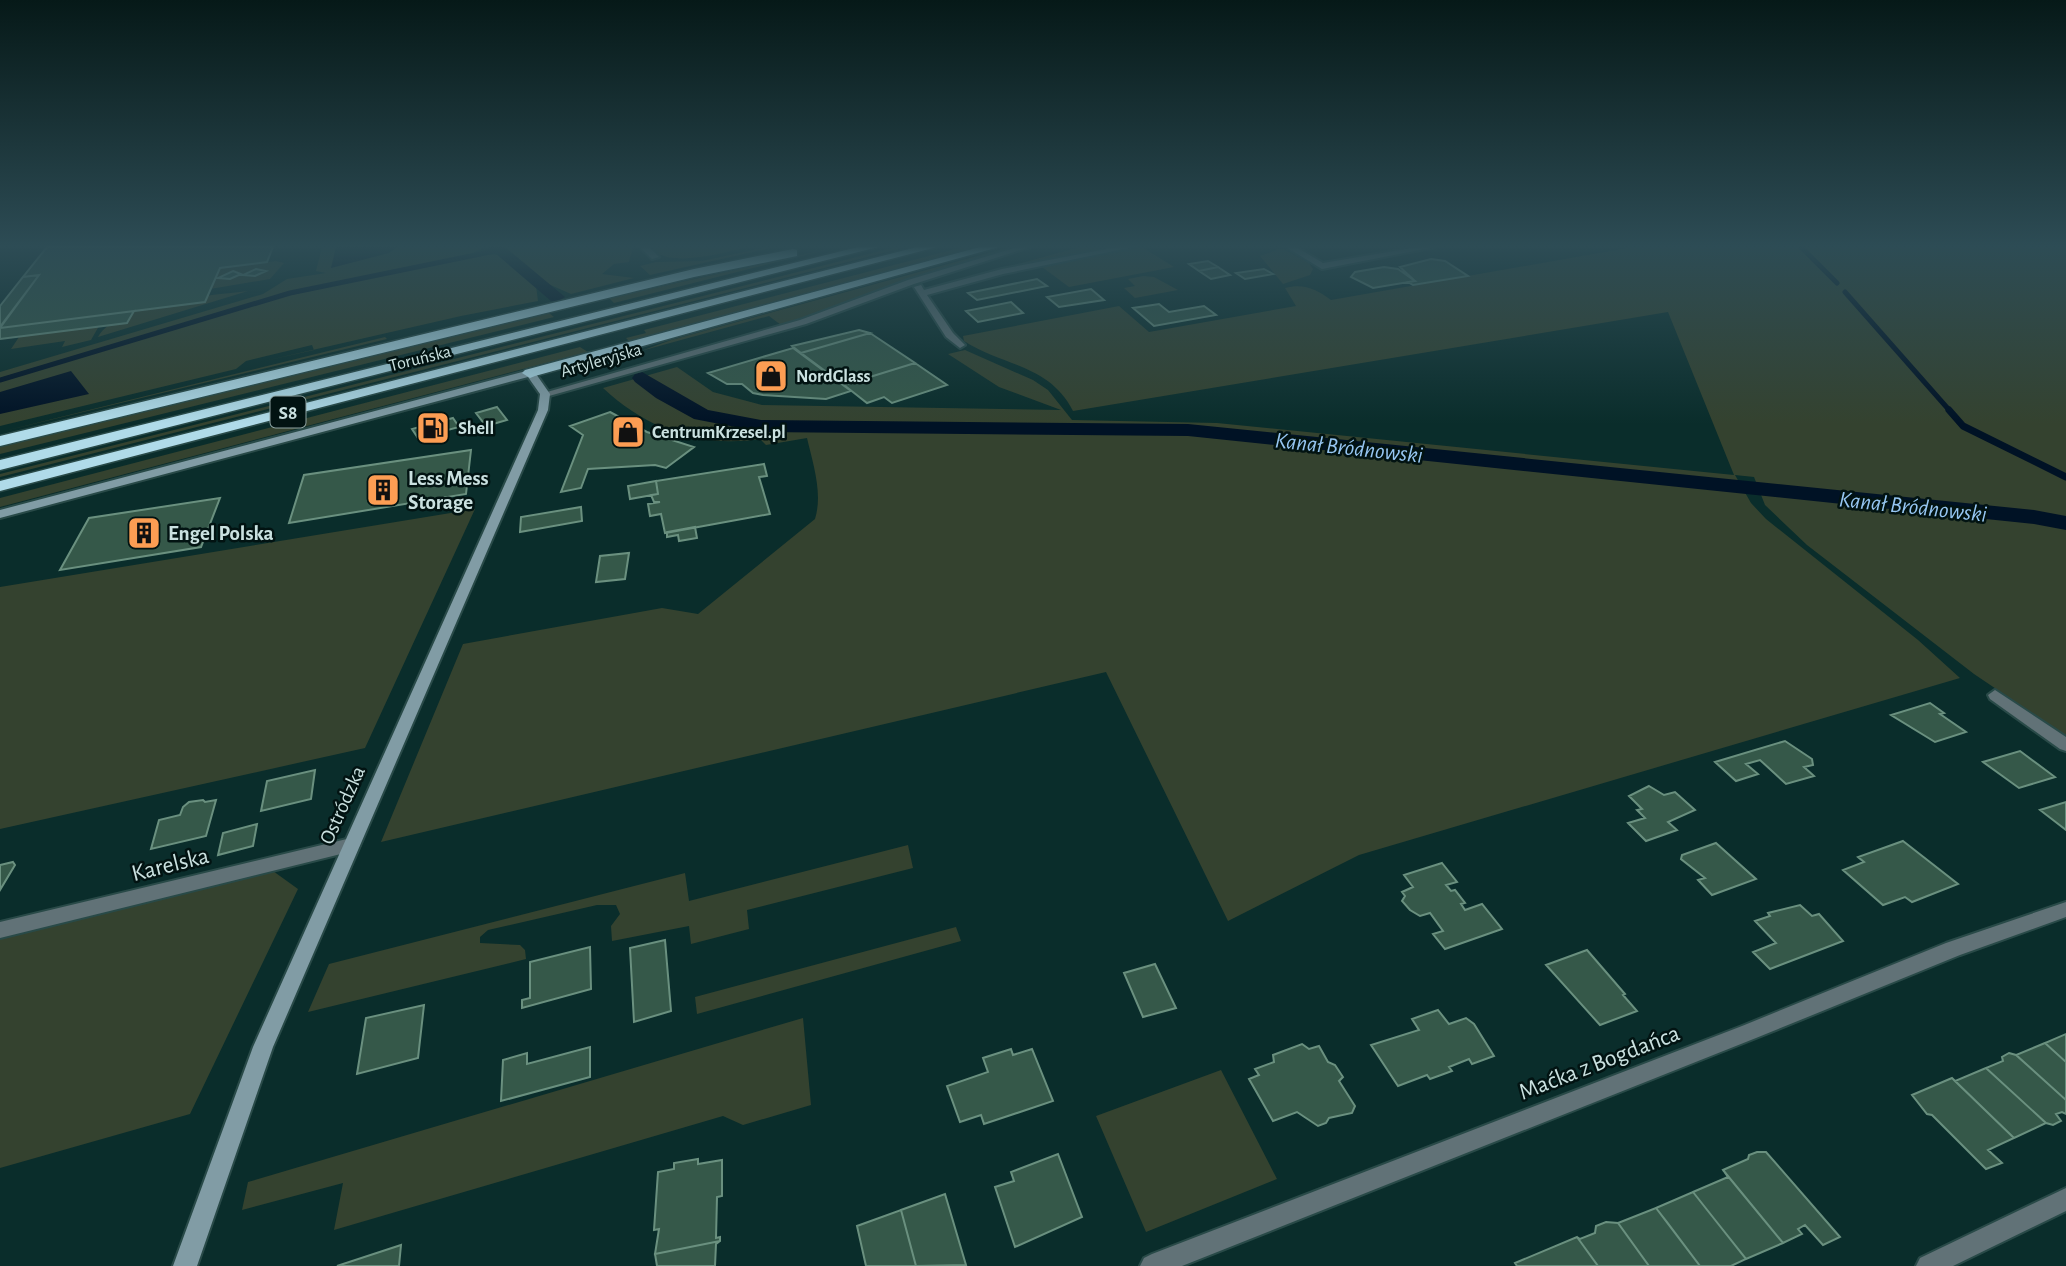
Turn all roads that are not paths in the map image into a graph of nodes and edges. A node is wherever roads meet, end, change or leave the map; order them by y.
1 (557, 306) edge
2 (637, 306) edge
3 (701, 306) edge
4 (777, 306) edge
5 (846, 306) edge
6 (932, 306) edge
7 (960, 345) dead end
8 (530, 373) junction
9 (545, 394) junction
10 (0, 441) edge
11 (0, 465) edge
12 (0, 486) edge
13 (0, 514) edge
14 (1995, 695) dead end
15 (2066, 745) edge
16 (351, 845) junction
17 (2066, 909) edge
18 (0, 930) edge
19 (2066, 1199) edge
20 (185, 1266) edge
21 (1152, 1266) edge
22 (1928, 1266) edge

1 - 10 highway
2 - 11 highway, Toruńska / S8
3 - 12 highway, Toruńska / S8
4 - 8 highway
5 - 9 street, Artyleryjska
6 - 7 street
8 - 9 street
8 - 13 street
9 - 16 street, Ostródzka
14 - 15 street
16 - 18 street, Karelska
16 - 20 street, Ostródzka
17 - 21 street, Maćka z Bogdańca
19 - 22 street

